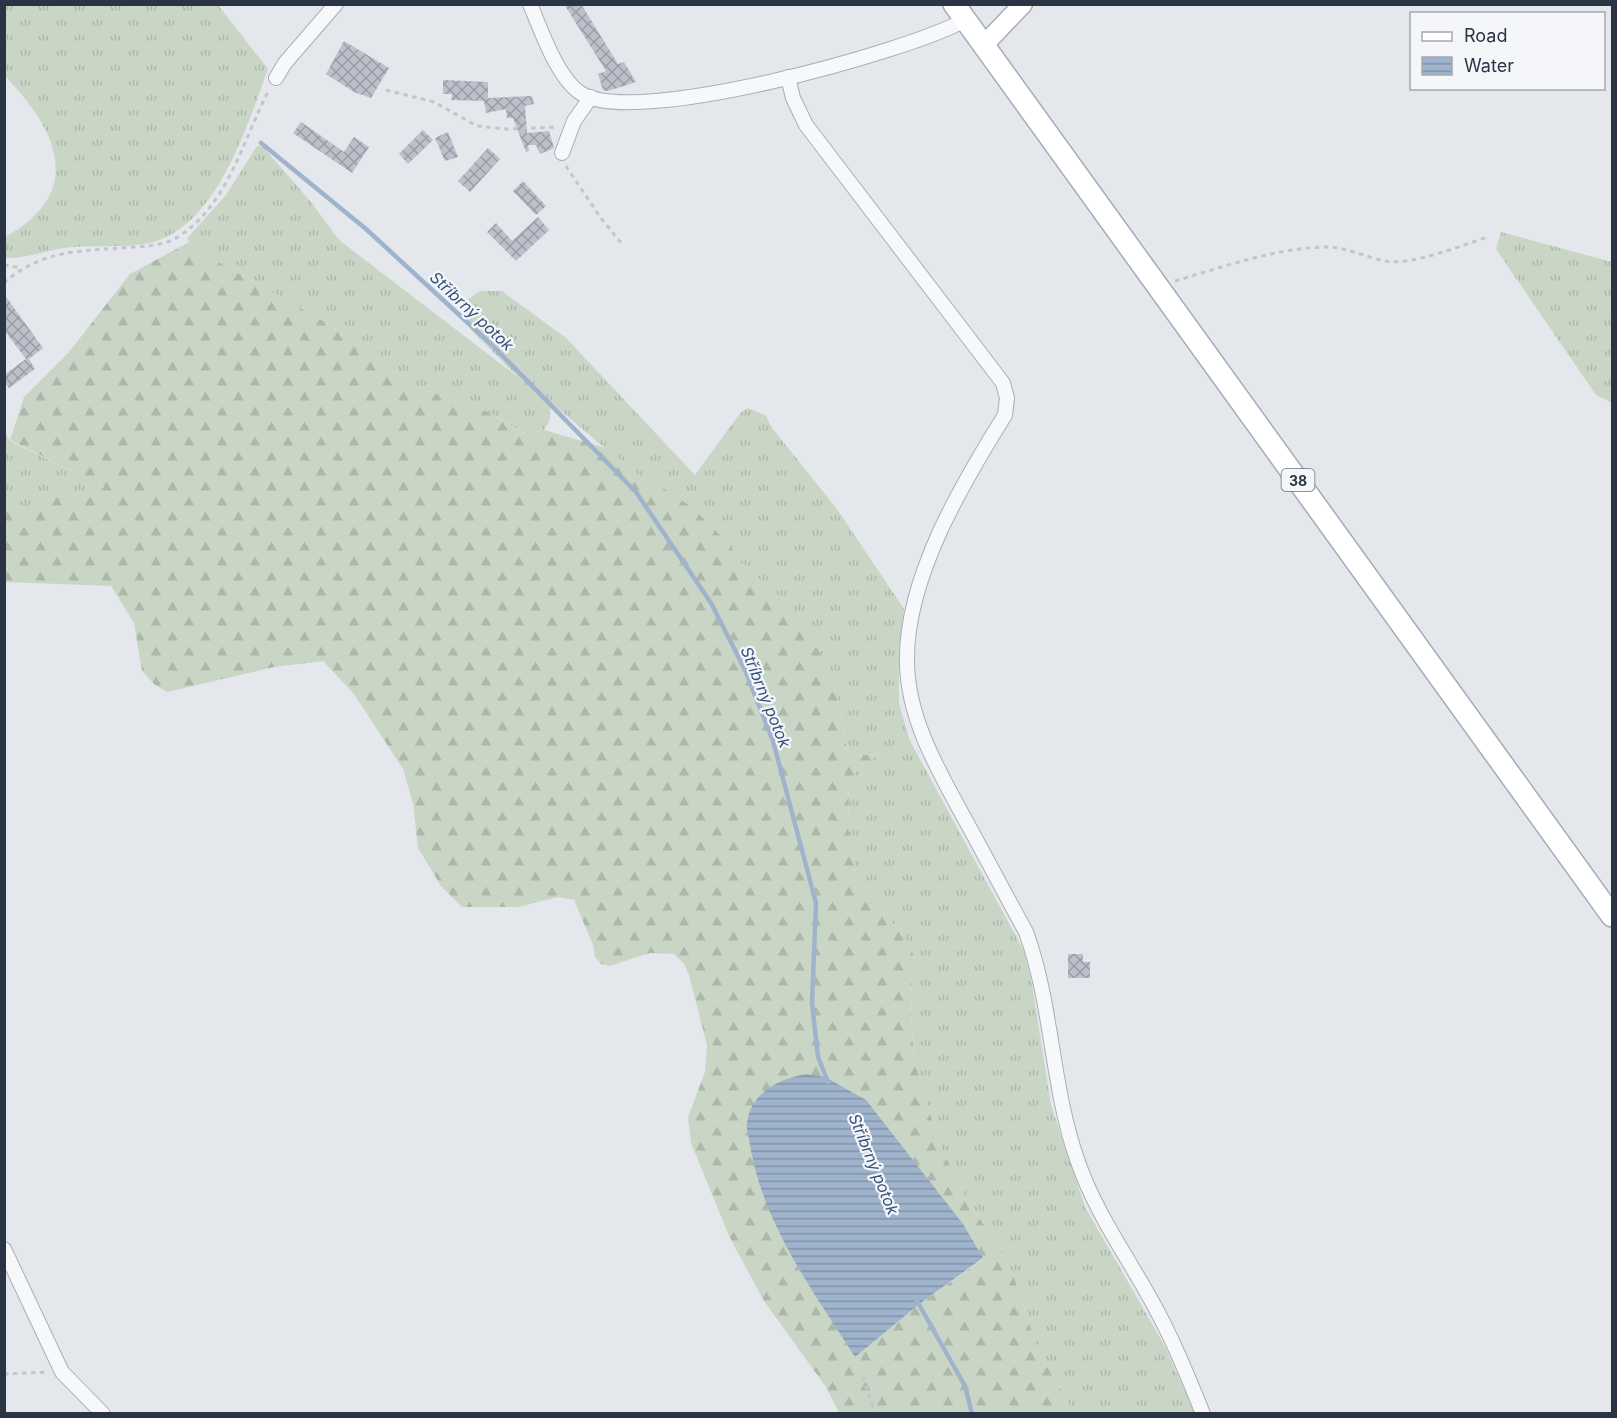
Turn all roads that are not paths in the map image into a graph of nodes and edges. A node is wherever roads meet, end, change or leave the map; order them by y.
1 (336, 4) edge
2 (530, 4) edge
3 (1023, 4) edge
4 (959, 12) edge
5 (983, 46) junction
6 (788, 77) junction
7 (276, 78) road end
8 (591, 97) junction
9 (562, 153) road end
10 (1612, 916) edge
11 (4, 1249) edge
12 (103, 1413) edge
13 (1203, 1413) edge

1 - 7 street
2 - 8 street
3 - 5 street
4 - 5 main road, 38
4 - 6 street
5 - 10 main road, 38
6 - 8 street
6 - 13 street
8 - 9 street
11 - 12 street

